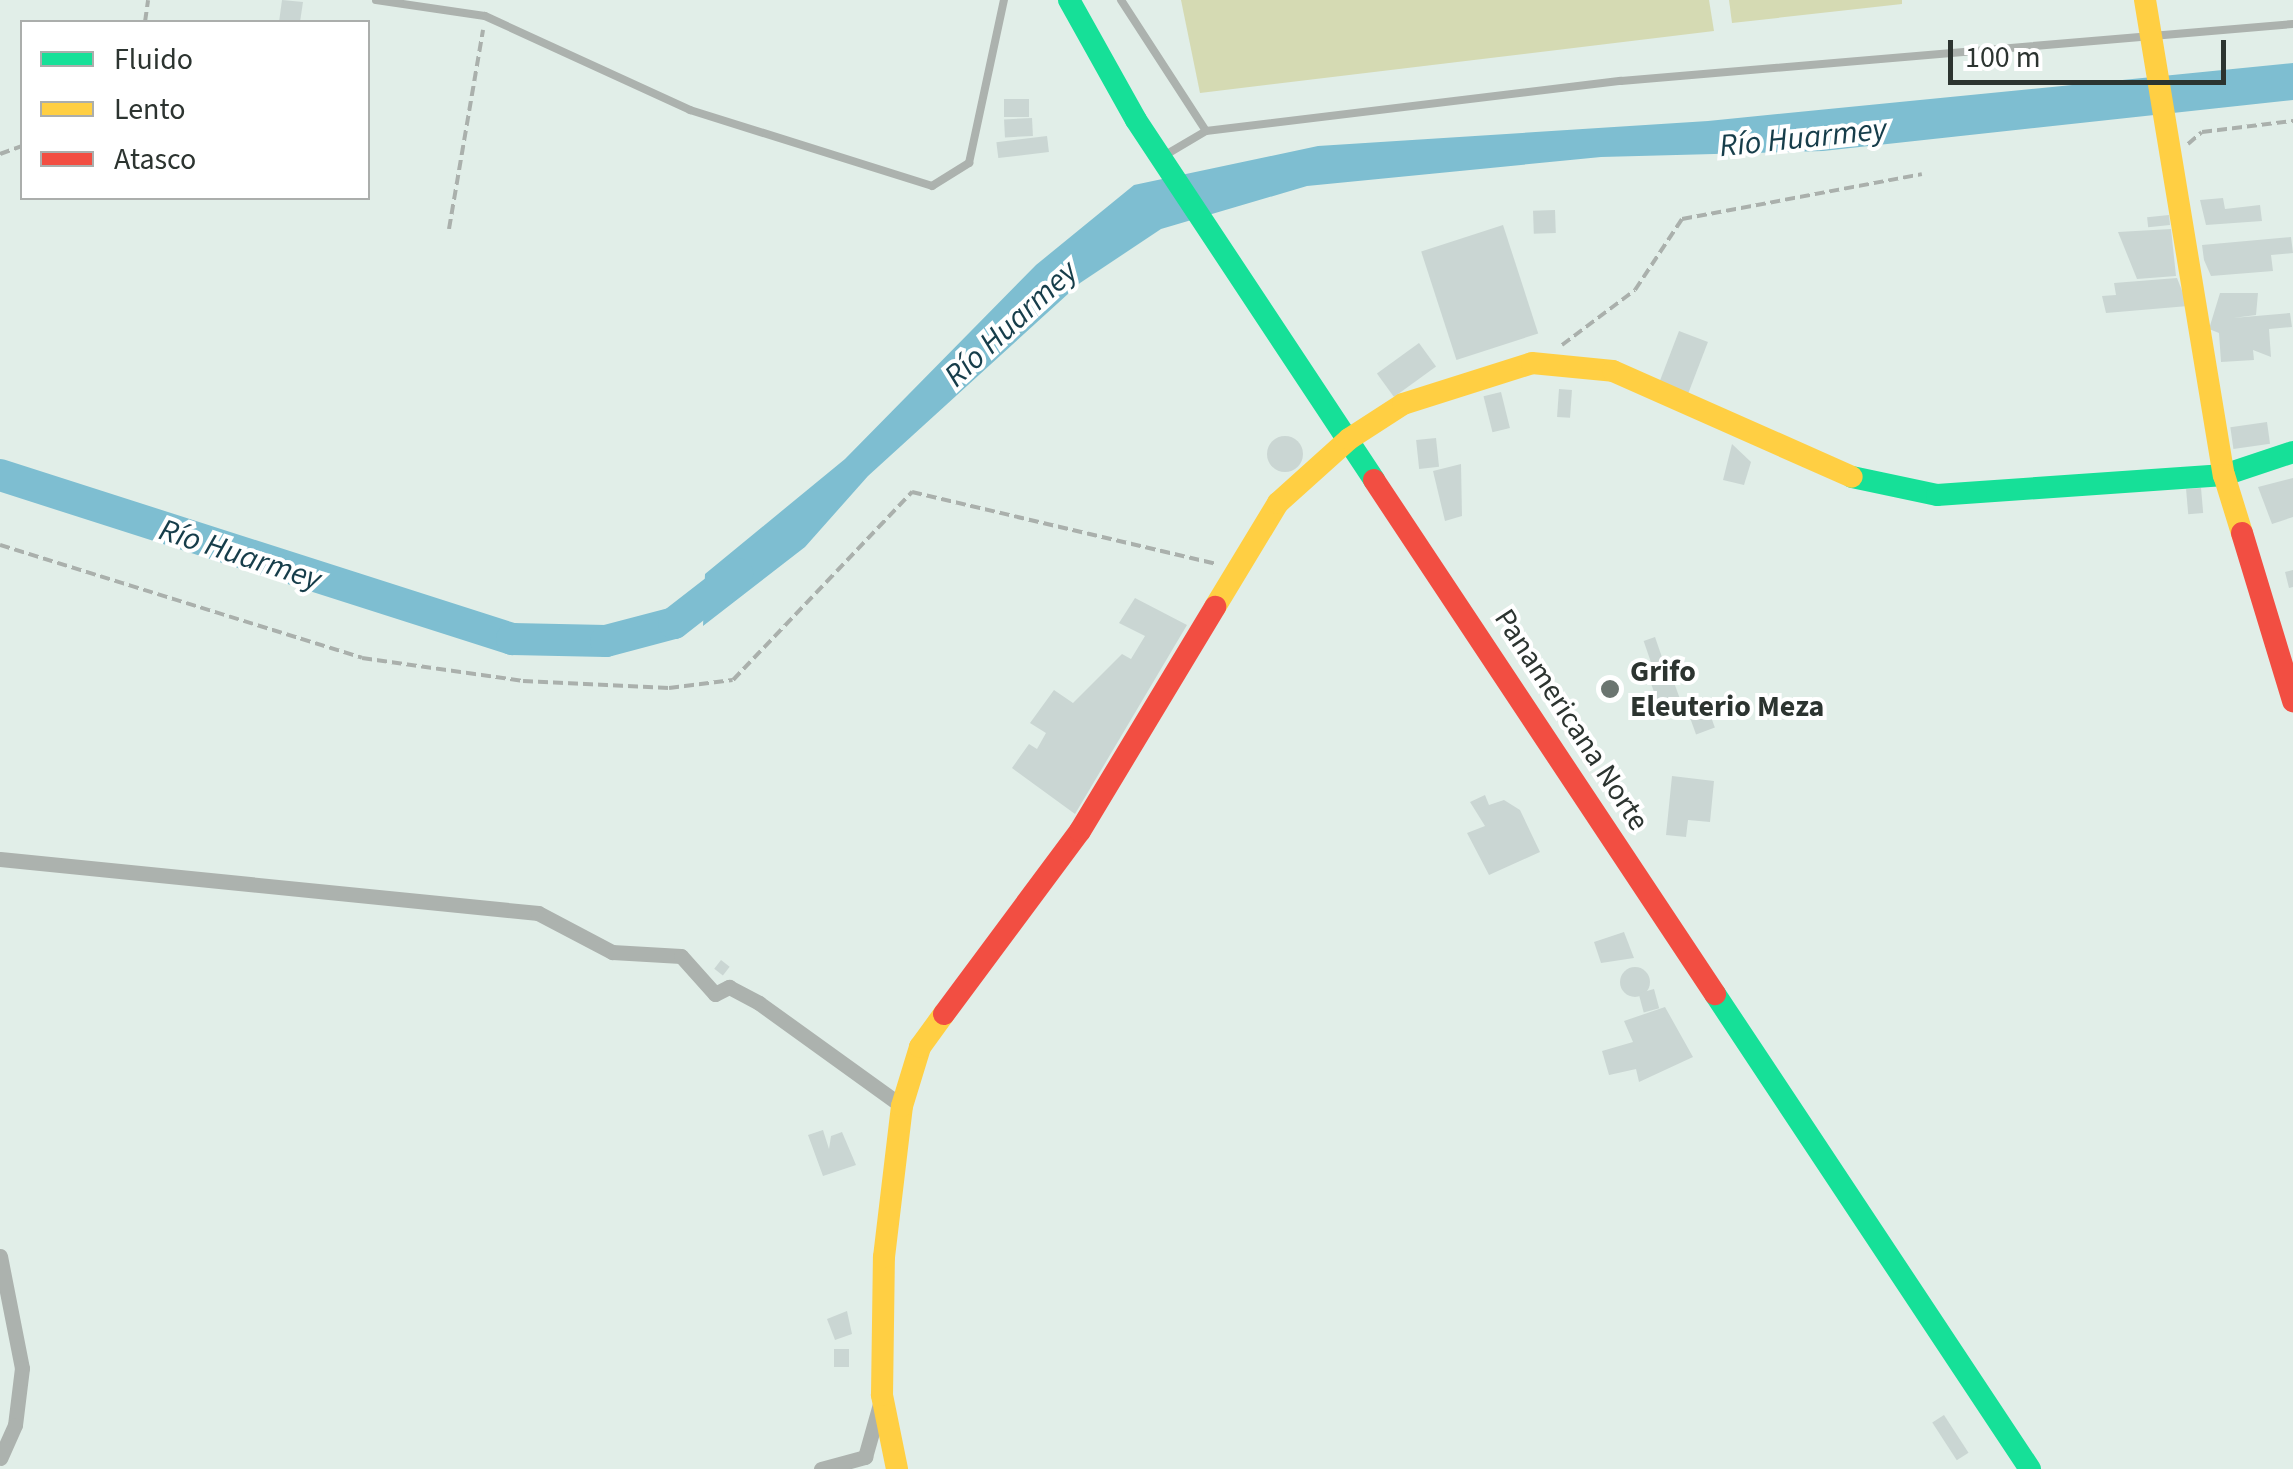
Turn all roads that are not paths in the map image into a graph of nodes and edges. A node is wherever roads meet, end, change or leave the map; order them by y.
1 (376, 0) edge
2 (1004, 0) edge
3 (1069, 0) edge
4 (1120, 0) edge
5 (2145, 0) edge
6 (2293, 24) edge
7 (2153, 44) junction
8 (1206, 131) junction
9 (1161, 158) junction
10 (1349, 439) junction
11 (2293, 452) edge
12 (2224, 475) junction
13 (2284, 646) edge
14 (2293, 701) edge
15 (0, 860) edge
16 (902, 1106) junction
17 (0, 1256) edge
18 (882, 1395) junction
19 (0, 1458) edge
20 (821, 1469) edge
21 (896, 1469) edge
22 (2030, 1469) edge

1 - 2 lane
3 - 9 main road, Panamericana Norte
4 - 8 lane
5 - 7 main road
6 - 7 lane
7 - 8 lane
7 - 12 main road
8 - 9 lane
9 - 10 main road, Panamericana Norte
10 - 12 main road
10 - 16 main road
10 - 22 main road, Panamericana Norte
11 - 12 main road
12 - 13 main road
13 - 14 main road
15 - 16 street
16 - 18 main road
17 - 19 street
18 - 20 street
18 - 21 main road

